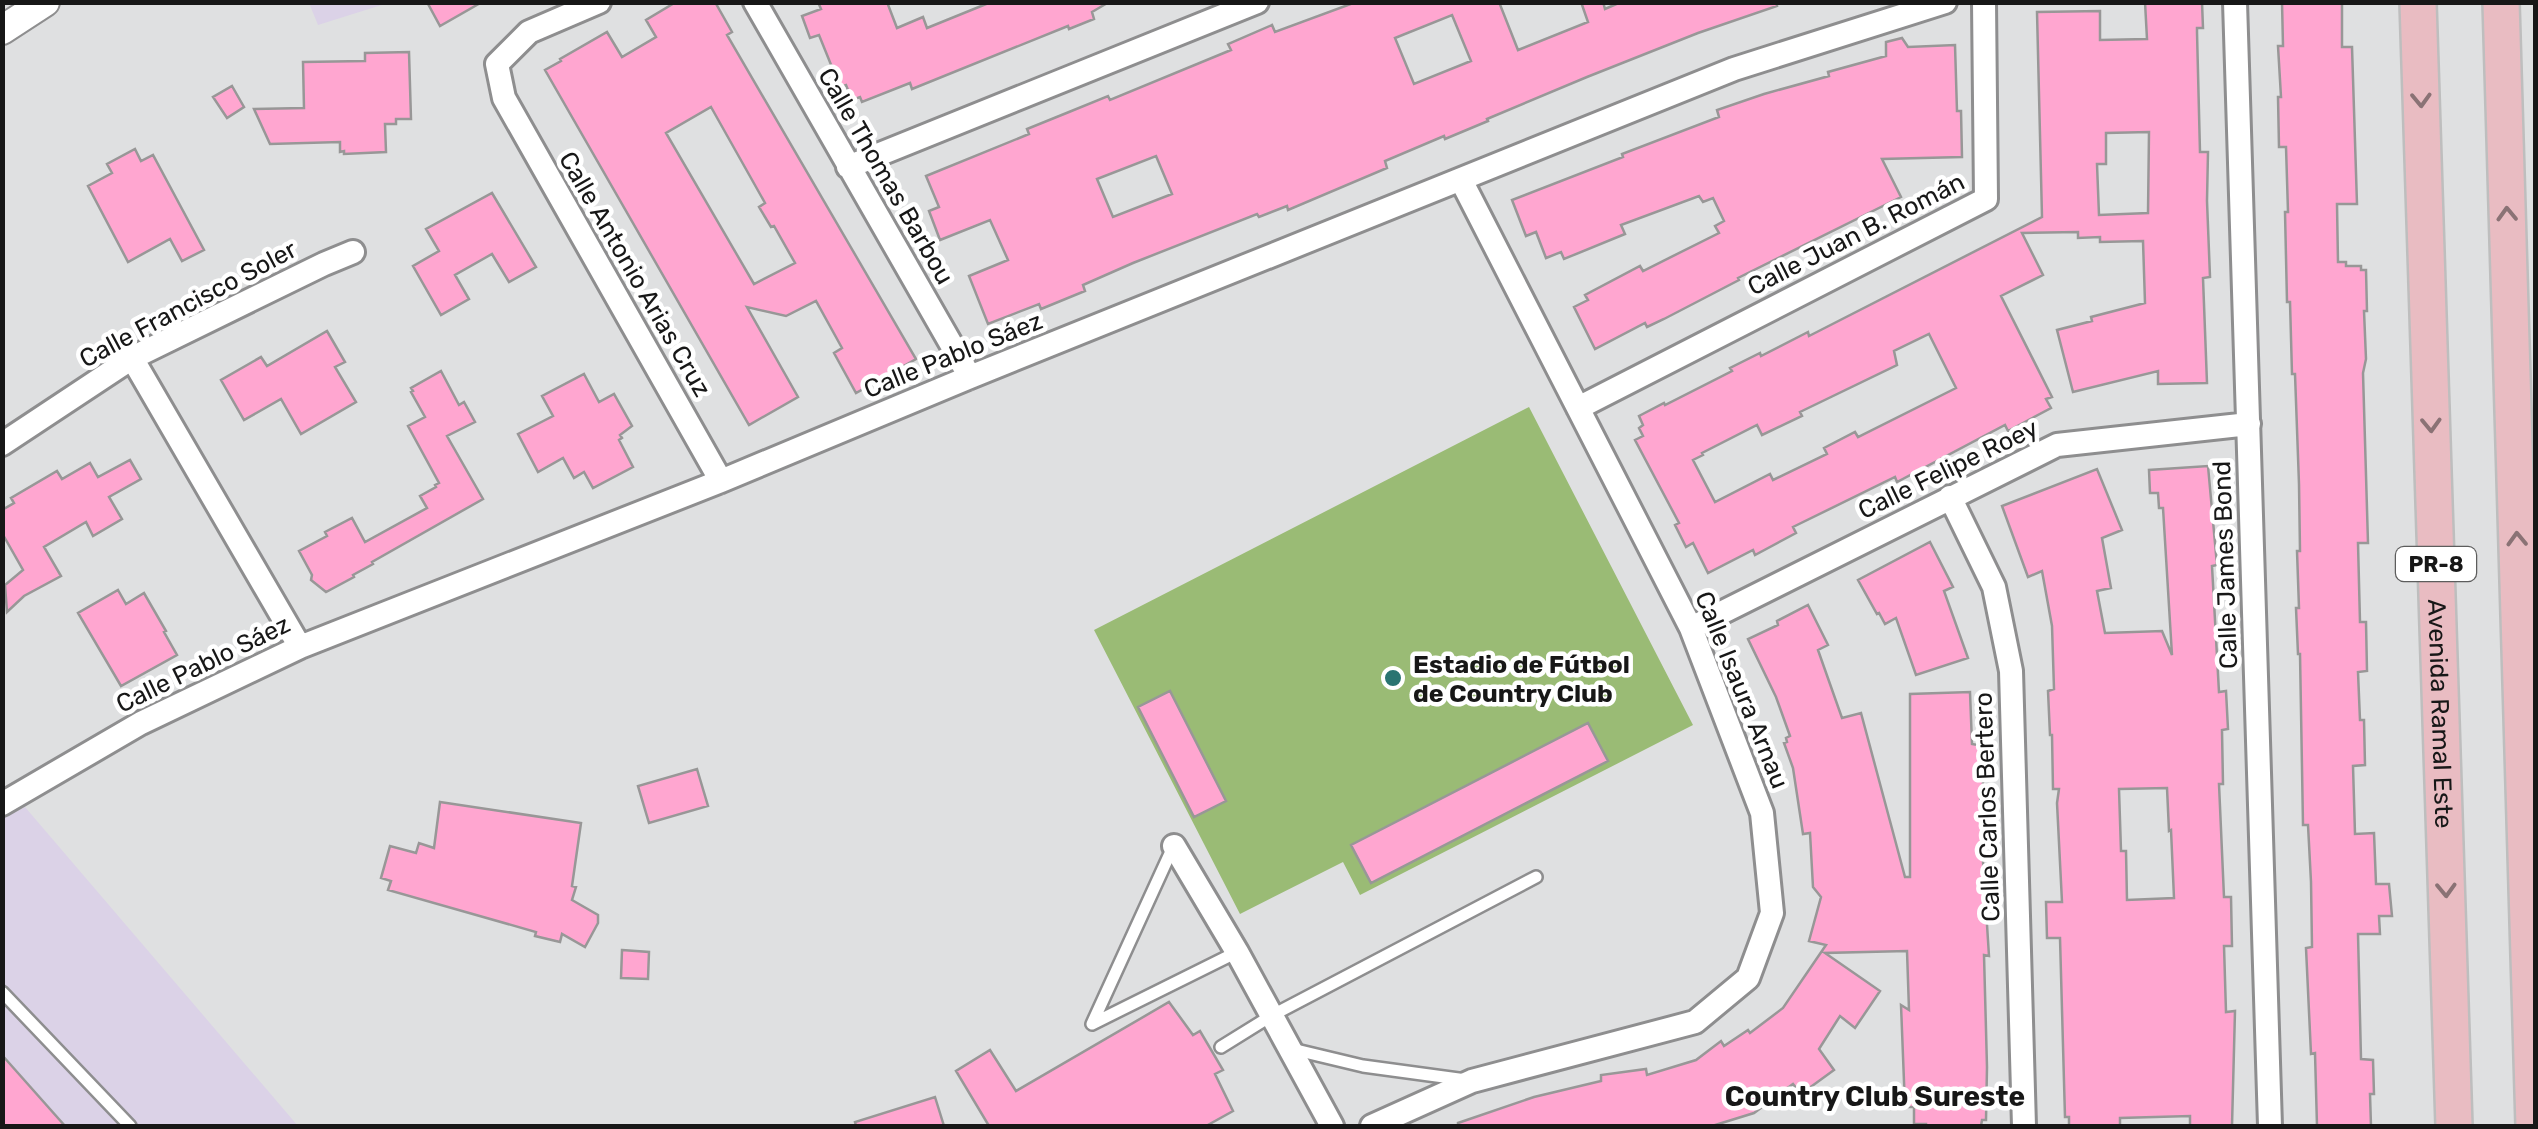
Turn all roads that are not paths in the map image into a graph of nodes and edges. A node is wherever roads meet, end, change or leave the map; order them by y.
1 (45, 2) edge
2 (599, 2) edge
3 (754, 2) edge
4 (1256, 2) edge
5 (1945, 2) edge
6 (1984, 2) edge
7 (2235, 2) edge
8 (2418, 2) edge
9 (2501, 2) edge
10 (2, 30) edge
11 (848, 167) junction
12 (1461, 180) junction
13 (353, 252) dead end
14 (132, 358) junction
15 (970, 377) junction
16 (1578, 408) junction
17 (2249, 424) junction
18 (2, 444) edge
19 (721, 481) junction
20 (1950, 498) junction
21 (1691, 628) junction
22 (300, 647) junction
23 (2, 804) edge
24 (1174, 846) joint
25 (1536, 877) dead end
26 (1237, 952) junction
27 (2, 992) edge
28 (1272, 1016) junction
29 (1221, 1047) dead end
30 (1288, 1048) junction
31 (1472, 1081) junction
32 (130, 1126) edge
33 (1332, 1126) edge
34 (1372, 1126) edge
35 (2024, 1126) edge
36 (2270, 1126) edge
37 (2454, 1126) edge
38 (2534, 1126) edge

1 - 10 street
2 - 19 street, Calle Antonio Arias Cruz
3 - 11 street, Calle Thomas Barbou
4 - 11 street
5 - 12 street, Calle Pablo Sáez
6 - 16 street, Calle Juan B. Román
7 - 17 street, Calle James Bond
8 -> 37 main road, Avenida Ramal Este / PR-8
38 -> 9 main road
11 - 15 street, Calle Thomas Barbou
12 - 15 street, Calle Pablo Sáez
12 - 16 street, Calle Isaura Arnau
13 - 14 street, Calle Francisco Soler
14 - 18 street, Calle Francisco Soler
14 - 22 street
15 - 19 street, Calle Pablo Sáez
16 - 21 street, Calle Isaura Arnau
17 - 20 street, Calle Felipe Roey
17 - 36 street, Calle James Bond
19 - 22 street, Calle Pablo Sáez
20 - 21 street, Calle Felipe Roey
20 - 35 street, Calle Carlos Bertero
21 - 31 street, Calle Isaura Arnau
22 - 23 street, Calle Pablo Sáez
24 - 26 street
24 - 26 lane
25 - 28 lane
26 - 28 street
27 - 32 lane
28 - 29 lane
28 - 30 street
30 - 31 lane
30 - 33 street
31 - 34 street, Calle Isaura Arnau

